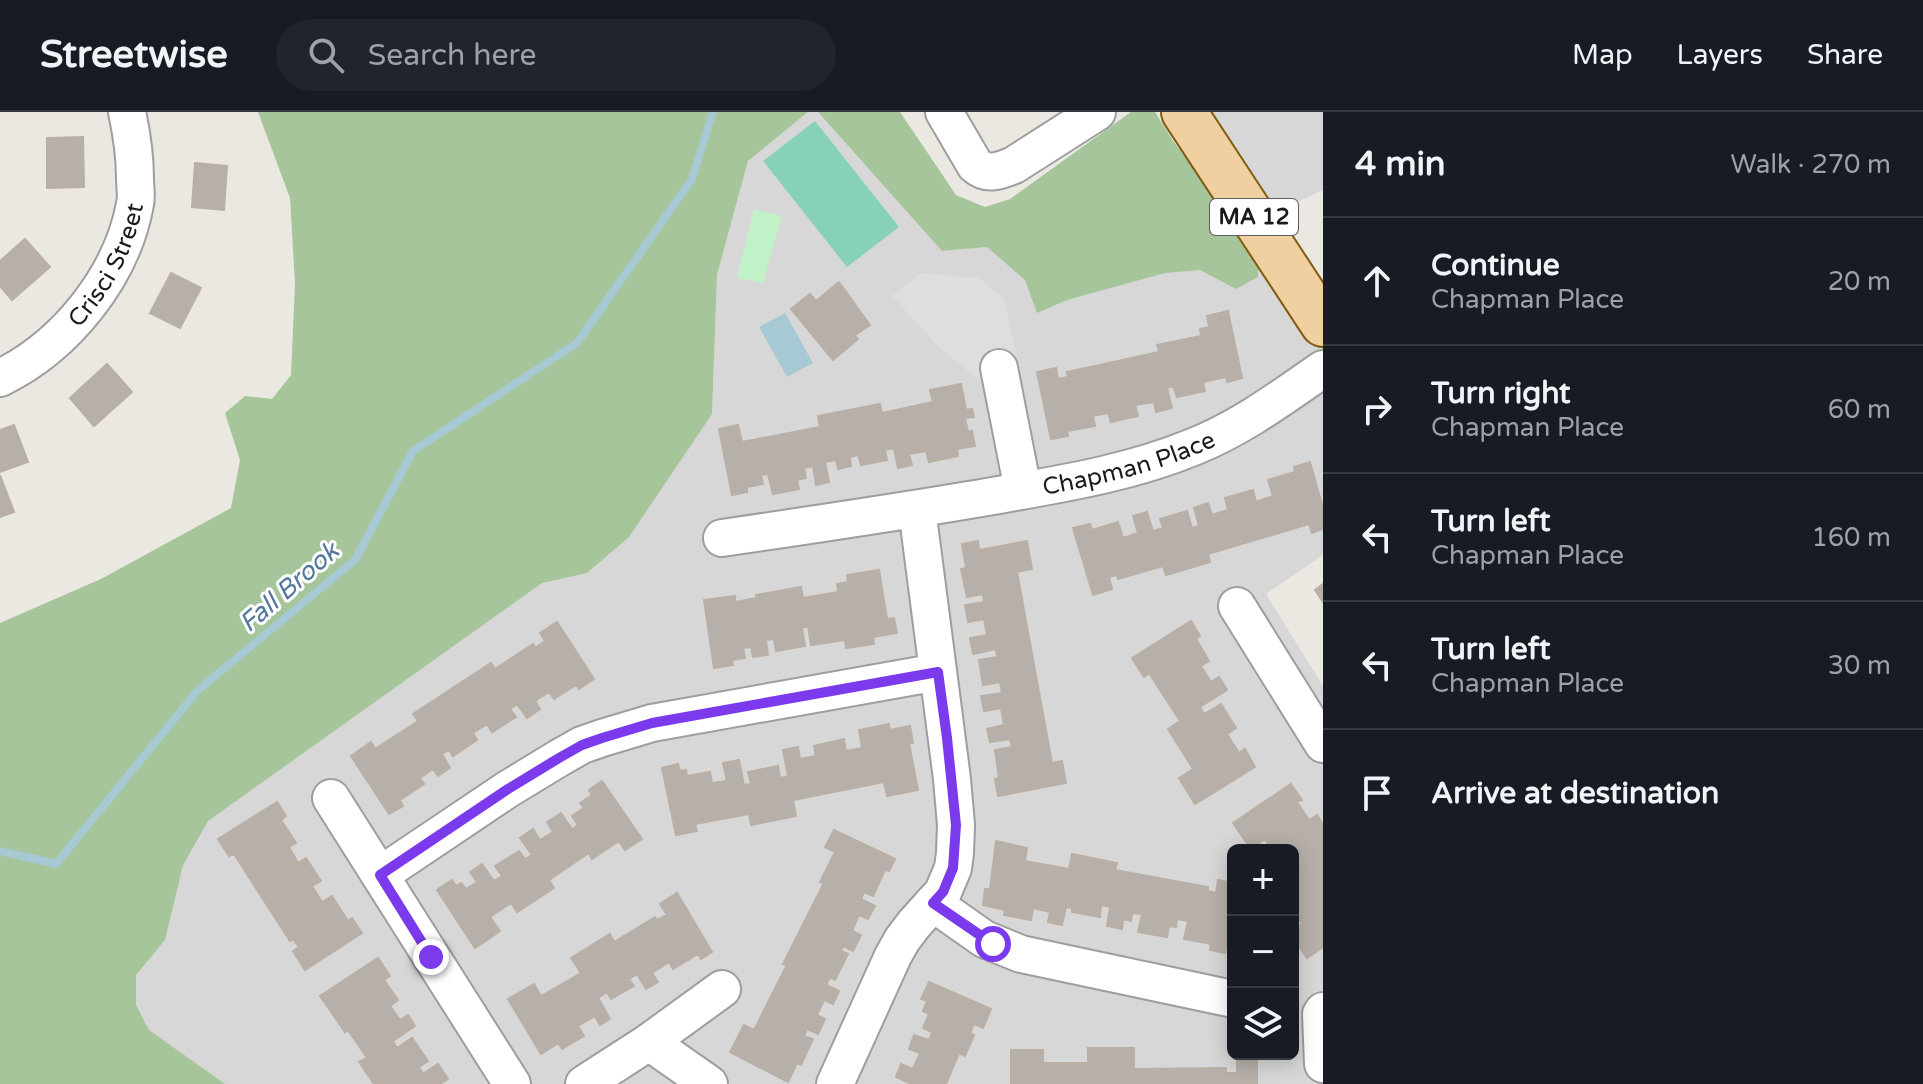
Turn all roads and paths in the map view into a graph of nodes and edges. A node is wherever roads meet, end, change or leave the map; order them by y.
1 (127, 112) edge
2 (1096, 112) edge
3 (1184, 112) edge
4 (953, 115) edge
5 (1320, 314) edge
6 (999, 368) dead end
7 (1323, 369) edge
8 (0, 378) edge
9 (1023, 490) junction
10 (917, 509) junction
11 (722, 538) dead end
12 (1237, 606) dead end
13 (938, 672) junction
14 (1323, 744) edge
15 (331, 798) dead end
16 (380, 875) junction
17 (933, 903) junction
18 (722, 989) dead end
19 (1227, 998) edge
20 (1312, 1012) edge
21 (649, 1042) junction
22 (1323, 1064) edge
23 (512, 1084) edge
24 (584, 1084) edge
25 (709, 1084) edge
26 (835, 1084) edge

1 - 8 street, Crisci Street
2 - 4 street
3 - 5 main road, MA 12
6 - 9 street
7 - 9 street, Chapman Place
9 - 10 street, Chapman Place
10 - 11 street, Chapman Place
10 - 13 street
12 - 14 street
13 - 16 street
13 - 17 street
15 - 16 street
16 - 23 street
17 - 19 street
17 - 26 street
18 - 21 street
20 - 22 street
21 - 24 street
21 - 25 street

